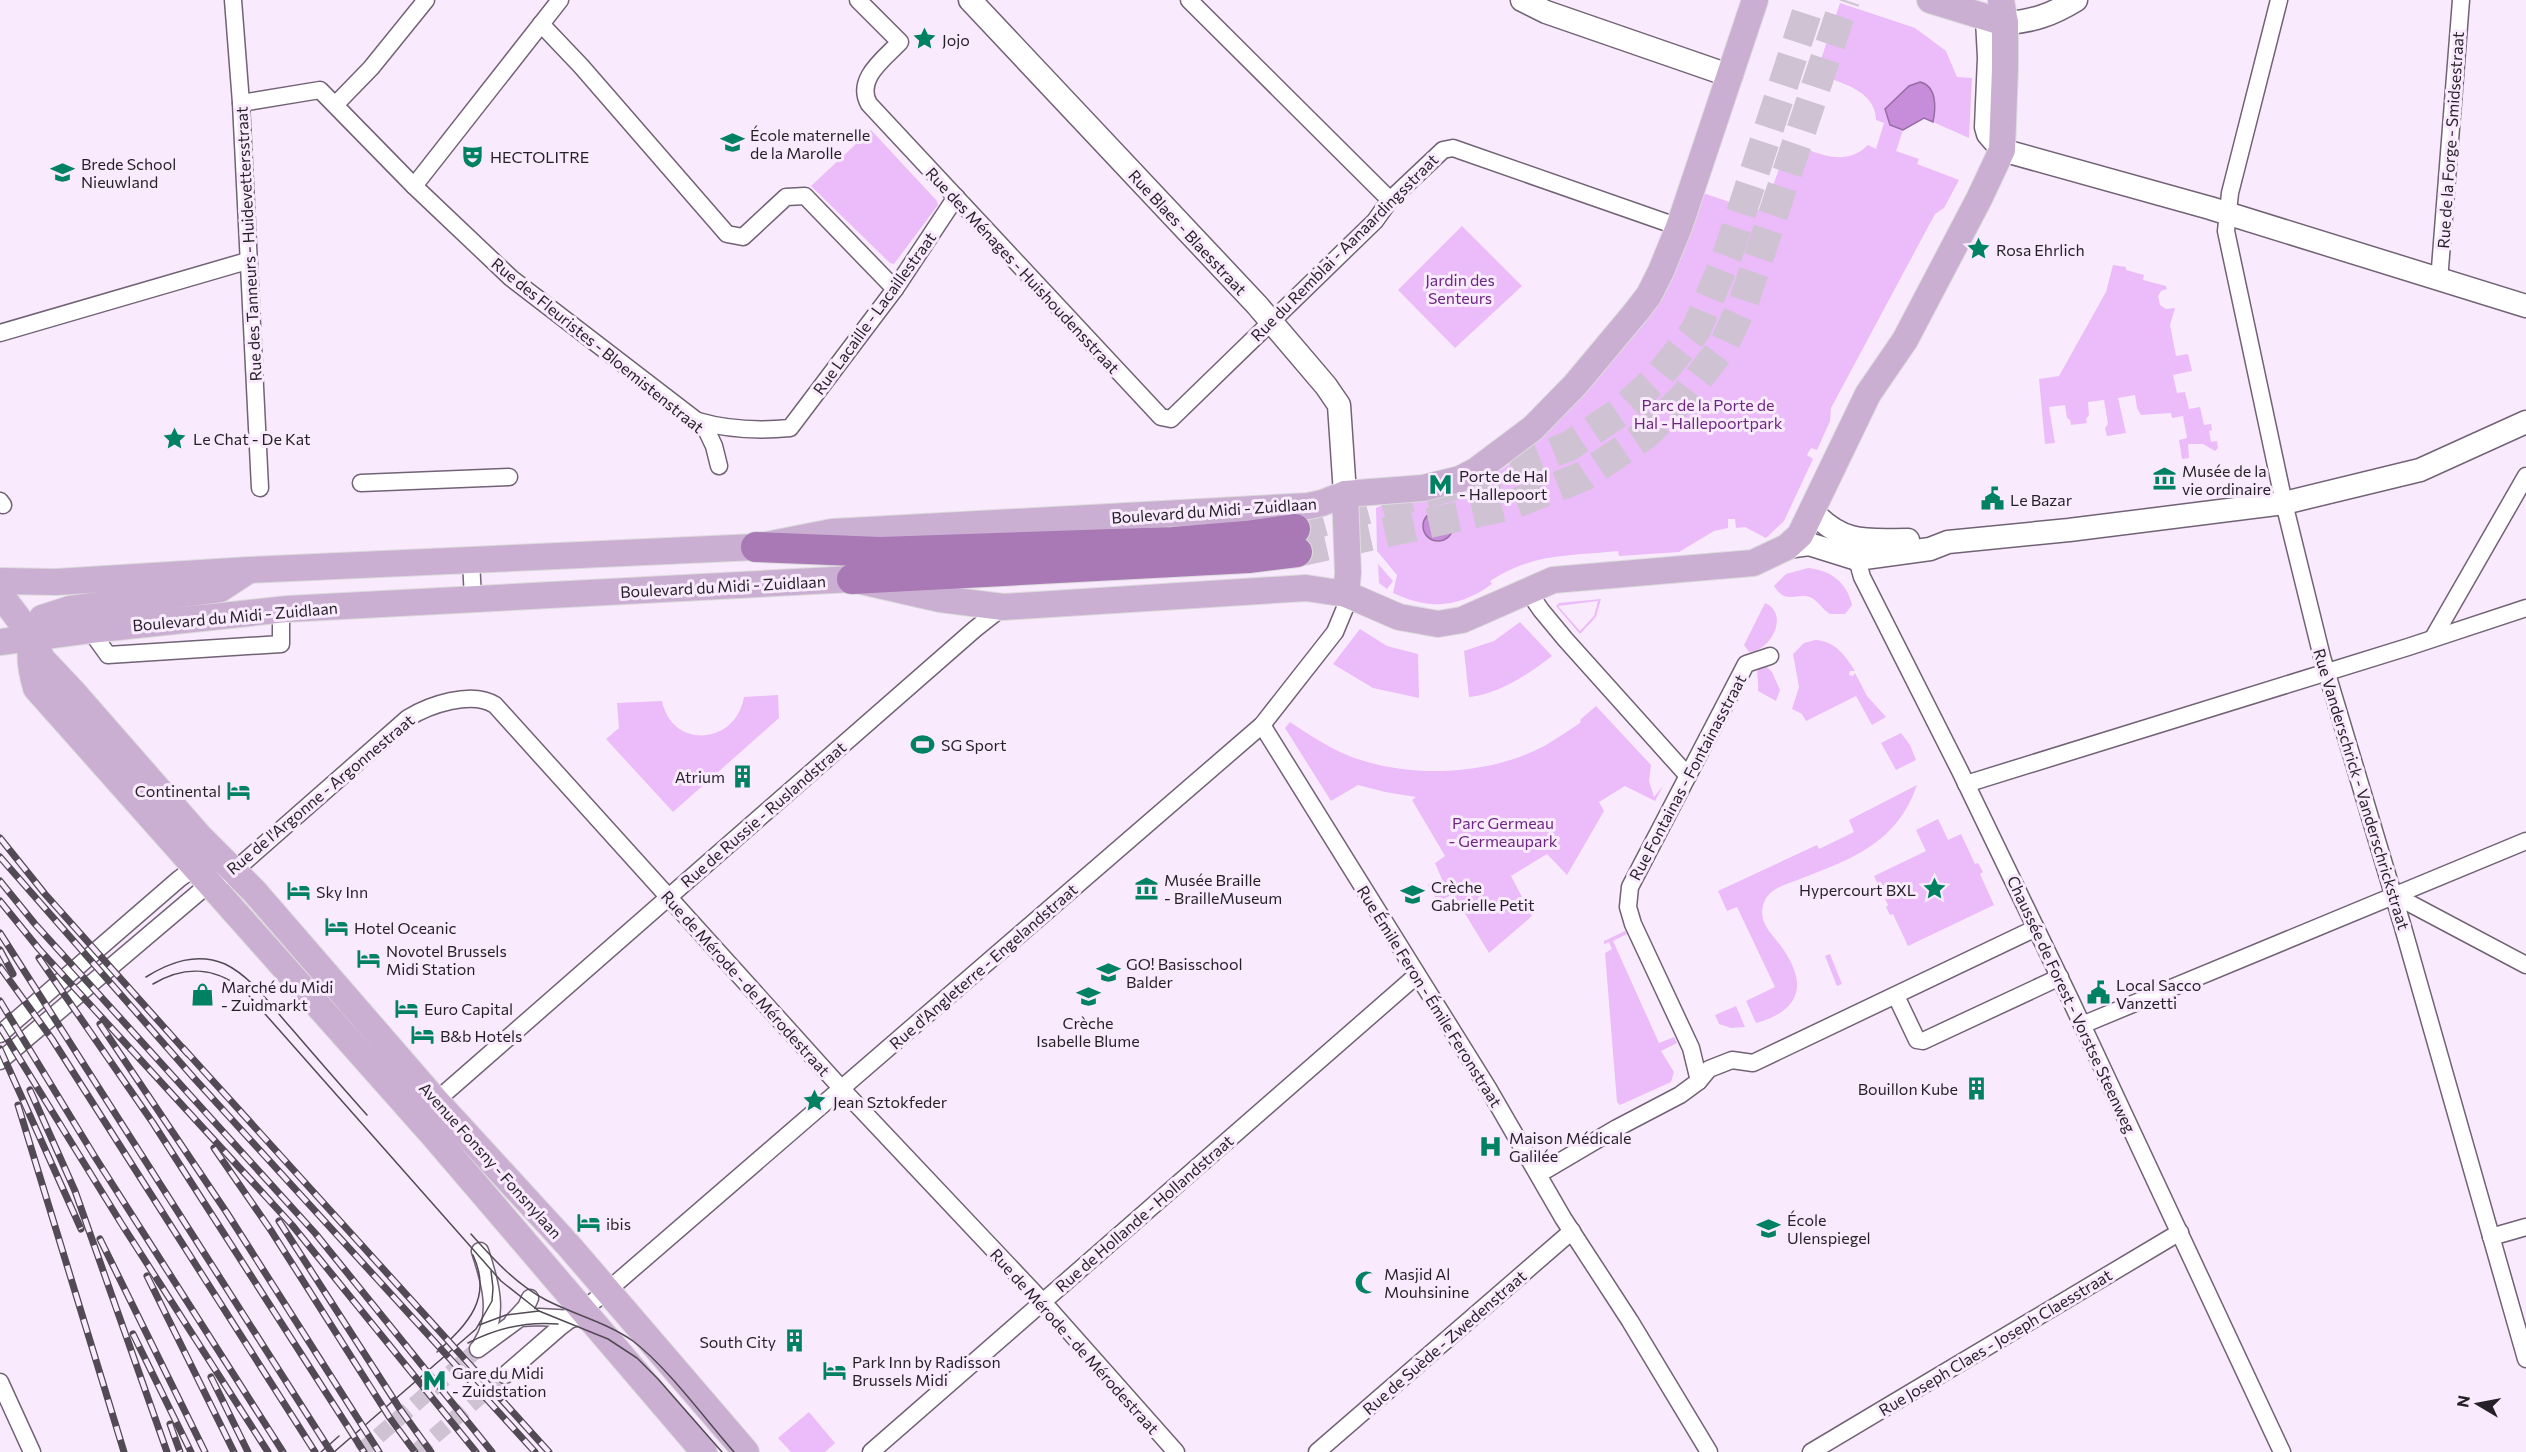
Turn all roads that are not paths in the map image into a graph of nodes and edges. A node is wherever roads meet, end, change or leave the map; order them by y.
1 (233, 0) edge
2 (426, 0) edge
3 (560, 0) edge
4 (858, 0) edge
5 (970, 0) edge
6 (1189, 0) edge
7 (1522, 0) edge
8 (1755, 0) edge
9 (1930, 0) edge
10 (2076, 0) edge
11 (2279, 0) edge
12 (2462, 0) edge
13 (1998, 14) edge
14 (541, 24) junction
15 (1731, 76) junction
16 (241, 103) junction
17 (336, 104) junction
18 (2002, 150) junction
19 (414, 186) junction
20 (956, 197) junction
21 (1390, 200) junction
22 (2228, 213) junction
23 (1679, 227) junction
24 (247, 261) junction
25 (2439, 281) junction
26 (895, 289) junction
27 (2526, 306) edge
28 (1270, 321) junction
29 (0, 333) edge
30 (1170, 419) joint
31 (698, 421) junction
32 (2525, 425) edge
33 (719, 466) dead end
34 (2526, 476) edge
35 (508, 477) dead end
36 (361, 483) dead end
37 (260, 488) dead end
38 (1346, 494) junction
39 (2284, 502) junction
40 (1813, 512) junction
41 (1878, 540) junction
42 (1948, 542) junction
43 (756, 547) junction
44 (1787, 547) junction
45 (1857, 559) junction
46 (471, 560) junction
47 (249, 570) junction
48 (852, 579) junction
49 (0, 580) edge
50 (1528, 591) junction
51 (0, 594) edge
52 (1346, 594) junction
53 (473, 599) junction
54 (1003, 607) junction
55 (2526, 608) edge
56 (280, 610) junction
57 (90, 630) junction
58 (33, 638) junction
59 (2433, 638) junction
60 (0, 642) edge
61 (1770, 656) dead end
62 (2326, 671) junction
63 (488, 700) joint
64 (1262, 725) junction
65 (1688, 776) junction
66 (1966, 784) junction
67 (2526, 841) edge
68 (213, 876) junction
69 (2394, 895) junction
70 (668, 896) junction
71 (137, 915) junction
72 (2036, 928) junction
73 (152, 932) junction
74 (2526, 965) edge
75 (1417, 975) junction
76 (2060, 977) junction
77 (1896, 996) junction
78 (2082, 1025) junction
79 (0, 1034) edge
80 (0, 1061) edge
81 (1699, 1081) junction
82 (841, 1088) junction
83 (427, 1109) junction
84 (1539, 1174) junction
85 (2526, 1227) edge
86 (1572, 1231) junction
87 (2180, 1232) junction
88 (2491, 1237) junction
89 (480, 1251) dead end
90 (607, 1291) junction
91 (530, 1298) dead end
92 (1043, 1302) junction
93 (578, 1314) junction
94 (505, 1328) junction
95 (2526, 1359) edge
96 (505, 1374) tunnel mouth
97 (0, 1382) edge
98 (32, 1452) edge
99 (704, 1452) edge
100 (746, 1452) edge
101 (872, 1452) edge
102 (1176, 1452) edge
103 (1317, 1452) edge
104 (1709, 1452) edge
105 (1810, 1452) edge
106 (2282, 1452) edge

1 - 16 street, Rue des Tanneurs - Huidevettersstraat
2 - 17 street
3 - 14 street
4 - 20 street, Rue des Ménages - Huishoudensstraat
5 - 28 street, Rue Blaes - Blaesstraat
6 - 21 street
7 - 15 street
8 - 15 main road, Boulevard du Midi - Zuidlaan
9 - 13 main road
10 - 13 street
11 - 22 street, Rue Vanderschrick - Vanderschrickstraat
12 - 25 street, Rue de la Forge - Smidsestraat
13 - 18 main road
14 - 19 street
14 - 26 street
15 - 23 main road, Boulevard du Midi - Zuidlaan
16 - 17 street, Rue des Fleuristes - Bloemistenstraat
16 - 24 street, Rue des Tanneurs - Huidevettersstraat
17 - 19 street, Rue des Fleuristes - Bloemistenstraat
18 - 22 street
18 - 40 main road
19 - 31 street, Rue des Fleuristes - Bloemistenstraat
20 - 26 street, Rue Lacaille - Lacaillestraat
20 - 30 street, Rue des Ménages - Huishoudensstraat
21 - 23 street, Rue du Remblai - Aanaardingsstraat
21 - 28 street, Rue du Remblai - Aanaardingsstraat
22 - 25 street
22 - 39 street, Rue Vanderschrick - Vanderschrickstraat
23 - 38 main road, Boulevard du Midi - Zuidlaan
24 - 29 street
24 - 37 street, Rue des Tanneurs - Huidevettersstraat
25 - 27 street
26 - 31 street, Rue Lacaille - Lacaillestraat
28 - 30 street, Rue du Remblai - Aanaardingsstraat
28 - 38 street, Rue Blaes - Blaesstraat
31 - 33 street, Rue des Fleuristes - Bloemistenstraat
32 - 39 street
34 - 59 street
35 - 36 street
38 - 43 main road, Boulevard du Midi - Zuidlaan
38 - 52 main road
39 - 42 street
39 - 62 street, Rue Vanderschrick - Vanderschrickstraat
40 - 41 street
40 - 44 main road
41 - 42 street
41 - 45 street
42 - 45 street
43 - 46 main road, Boulevard du Midi - Zuidlaan
43 - 48 highway, Boulevard du Midi - Zuidlaan
44 - 45 street
44 - 50 main road
45 - 66 street, Chaussée de Forest - Vorstse Steenweg
46 - 47 main road, Boulevard du Midi - Zuidlaan
46 - 53 street
47 - 49 main road, Boulevard du Midi - Zuidlaan
47 - 58 main road, Boulevard du Midi - Zuidlaan
48 - 53 main road, Boulevard du Midi - Zuidlaan
48 - 54 main road
50 - 52 main road
50 - 65 street
51 - 58 main road
52 - 54 main road
52 - 64 street, Rue d'Angleterre - Engelandstraat
53 - 56 main road, Boulevard du Midi - Zuidlaan
54 - 70 street, Rue de Russie - Ruslandstraat
55 - 59 street
56 - 57 main road, Boulevard du Midi - Zuidlaan
56 - 57 street
57 - 58 main road, Boulevard du Midi - Zuidlaan
58 - 60 main road, Boulevard du Midi - Zuidlaan
58 - 68 main road
58 - 68 main road
59 - 62 street
61 - 65 street, Rue Fontainas - Fontainasstraat
62 - 66 street
62 - 69 street, Rue Vanderschrick - Vanderschrickstraat
63 - 68 street, Rue de l'Argonne - Argonnestraat
63 - 70 street, Rue de Mérode - de Mérodestraat
64 - 75 street, Rue Émile Feron - Émile Feronstraat
64 - 82 street, Rue d'Angleterre - Engelandstraat
65 - 81 street, Rue Fontainas - Fontainasstraat
66 - 72 street, Chaussée de Forest - Vorstse Steenweg
67 - 69 street
68 - 71 street, Rue de l'Argonne - Argonnestraat
68 - 73 street, Rue de l'Argonne - Argonnestraat
68 - 83 main road, Avenue Fonsny - Fonsnylaan
69 - 74 street
69 - 78 street
69 - 88 street, Rue Vanderschrick - Vanderschrickstraat
70 - 82 street, Rue de Mérode - de Mérodestraat
70 - 83 street, Rue de Russie - Ruslandstraat
71 - 73 street
71 - 79 street, Rue de l'Argonne - Argonnestraat
72 - 76 street, Chaussée de Forest - Vorstse Steenweg
72 - 77 street
73 - 80 street, Rue de l'Argonne - Argonnestraat
75 - 84 street, Rue Émile Feron - Émile Feronstraat
75 - 92 street, Rue de Hollande - Hollandstraat
76 - 77 street
76 - 78 street, Chaussée de Forest - Vorstse Steenweg
77 - 81 street
78 - 87 street, Chaussée de Forest - Vorstse Steenweg
81 - 84 street
82 - 90 street, Rue d'Angleterre - Engelandstraat
82 - 92 street, Rue de Mérode - de Mérodestraat
83 - 90 main road, Avenue Fonsny - Fonsnylaan
83 - 93 main road, Avenue Fonsny - Fonsnylaan
84 - 86 street, Rue Émile Feron - Émile Feronstraat
85 - 88 street
86 - 103 street, Rue de Suède - Zwedenstraat
86 - 104 street, Rue Émile Feron - Émile Feronstraat
87 - 105 street, Rue Joseph Claes - Joseph Claesstraat
87 - 106 street, Chaussée de Forest - Vorstse Steenweg
88 - 95 street, Rue Vanderschrick - Vanderschrickstraat
89 - 94 street
90 - 93 street, Rue d'Angleterre - Engelandstraat
90 - 100 main road, Avenue Fonsny - Fonsnylaan
91 - 94 street
92 - 101 street, Rue de Hollande - Hollandstraat
92 - 102 street, Rue de Mérode - de Mérodestraat
93 - 94 street
93 - 96 street, Rue d'Angleterre - Engelandstraat
93 - 99 main road, Avenue Fonsny - Fonsnylaan
97 - 98 street

